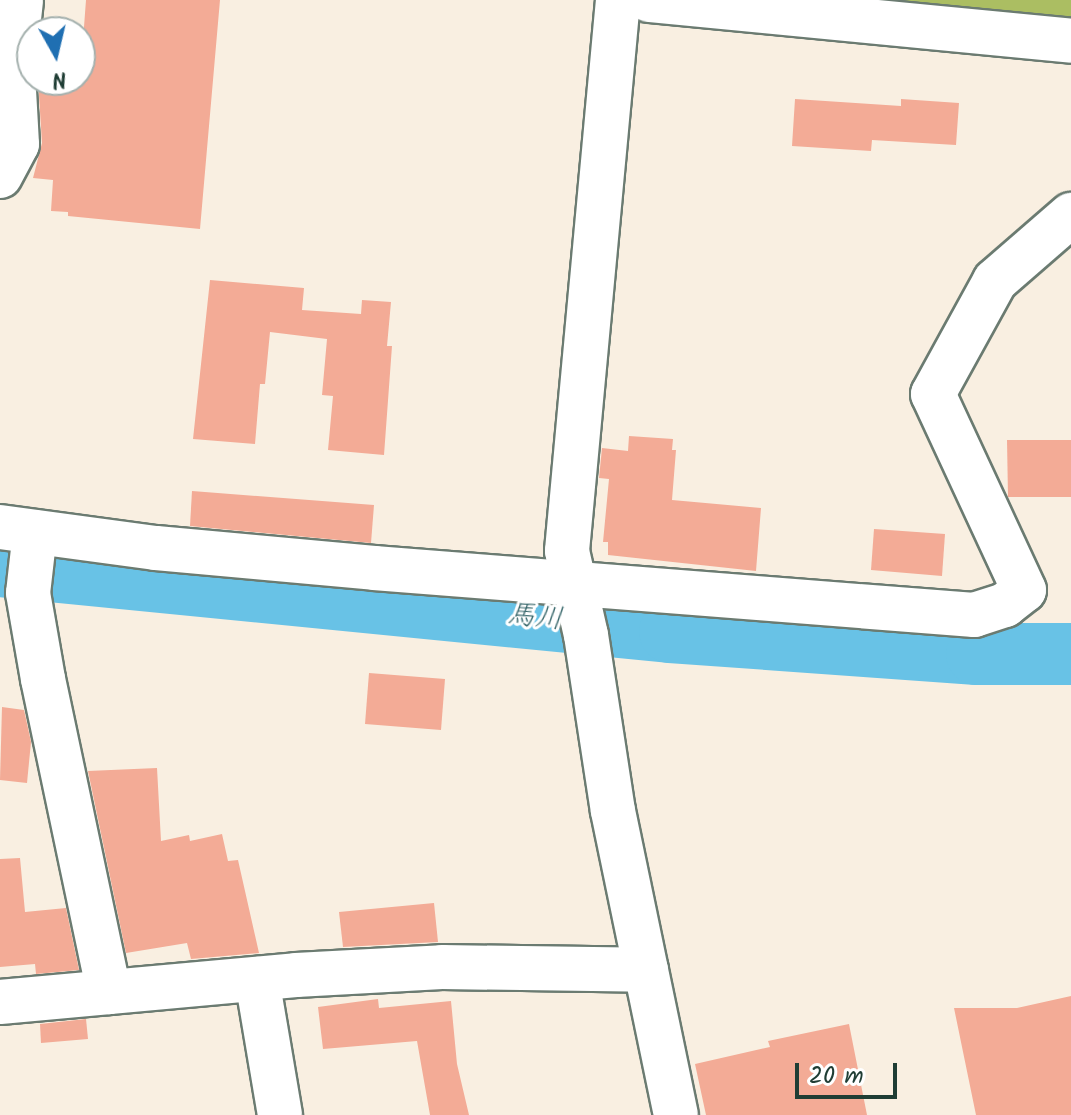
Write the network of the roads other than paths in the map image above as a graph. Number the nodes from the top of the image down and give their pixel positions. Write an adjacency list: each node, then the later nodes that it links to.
1 (21, 0): 5 (street)
2 (618, 0): 8 (street)
3 (649, 0): 4 (street)
4 (1071, 41)
5 (0, 176)
6 (1071, 215): 8 (street)
7 (23, 552): 8 (street); 11 (street)
8 (579, 606): 9 (street)
9 (646, 970): 10 (street); 14 (street)
10 (257, 979): 11 (street); 13 (street)
11 (109, 992): 12 (street)
12 (0, 1002)
13 (280, 1115)
14 (676, 1115)

